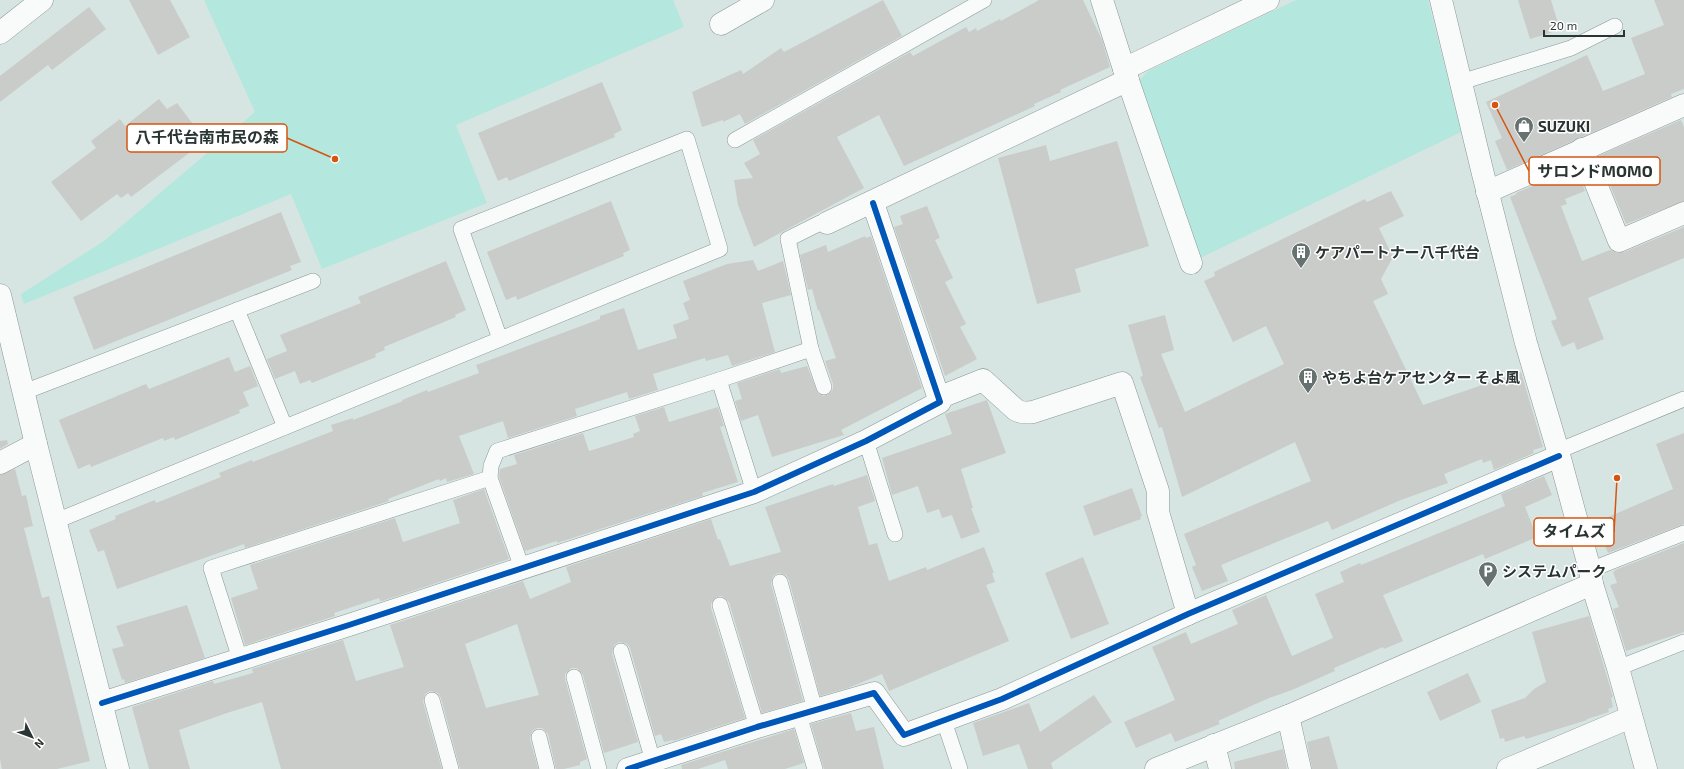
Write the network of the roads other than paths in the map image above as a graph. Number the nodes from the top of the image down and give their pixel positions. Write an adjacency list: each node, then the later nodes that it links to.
1 (42, 0): 9 (street)
2 (763, 0): 7 (street)
3 (984, 0): 13 (lane)
4 (1102, 0): 10 (street)
5 (1268, 0): 10 (street)
6 (1441, 0): 11 (street)
7 (721, 24)
8 (1615, 26): 11 (lane)
9 (0, 33)
10 (1126, 75): 16 (street); 19 (street)
11 (1461, 82): 15 (street)
12 (1684, 105): 14 (street)
13 (735, 140)
14 (1582, 149): 15 (street); 17 (street)
15 (1487, 192): 33 (street)
16 (873, 203): 18 (street); 28 (street)
17 (1684, 213)
18 (827, 224): 24 (lane)
19 (1192, 264)
20 (313, 280): 22 (lane)
21 (0, 295): 27 (street)
22 (237, 310): 27 (lane); 30 (lane)
23 (500, 339): 23 (lane); 30 (lane)
24 (811, 349): 25 (lane); 26 (lane)
25 (719, 380): 35 (lane); 36 (lane)
26 (824, 387)
27 (24, 392): 32 (street)
28 (938, 398): 31 (street); 44 (street)
29 (1684, 399): 33 (lane)
30 (285, 427): 37 (lane)
31 (866, 441): 36 (street); 39 (lane)
32 (36, 444): 34 (street); 37 (street)
33 (1559, 453): 41 (street); 44 (street)
34 (0, 463)
35 (490, 478): 40 (lane); 47 (lane)
36 (754, 492): 40 (street)
37 (56, 522): 51 (street)
38 (1684, 533): 41 (lane)
39 (895, 534)
40 (522, 568): 47 (street)
41 (1591, 577): 48 (street); 53 (street)
42 (780, 582): 52 (lane)
43 (720, 605): 56 (lane)
44 (1188, 614): 55 (street)
45 (1684, 642): 48 (lane)
46 (621, 651): 59 (lane)
47 (240, 659): 51 (street)
48 (1618, 668): 54 (street)
49 (574, 677): 63 (lane)
50 (432, 700): 61 (lane)
51 (102, 703): 60 (street)
52 (807, 713): 55 (street); 56 (street); 65 (lane)
53 (1288, 716): 58 (street); 69 (street)
54 (1631, 717): 70 (street); 71 (street)
55 (944, 721): 66 (lane)
56 (757, 727): 59 (street)
57 (538, 738): 62 (lane)
58 (1214, 745): 67 (street); 68 (street)
59 (653, 760): 64 (street)
60 (118, 769)
61 (451, 769)
62 (547, 769)
63 (599, 769)
64 (628, 769)
65 (815, 769)
66 (960, 769)
67 (1156, 769)
68 (1220, 769)
69 (1300, 769)
70 (1508, 769)
71 (1646, 769)

